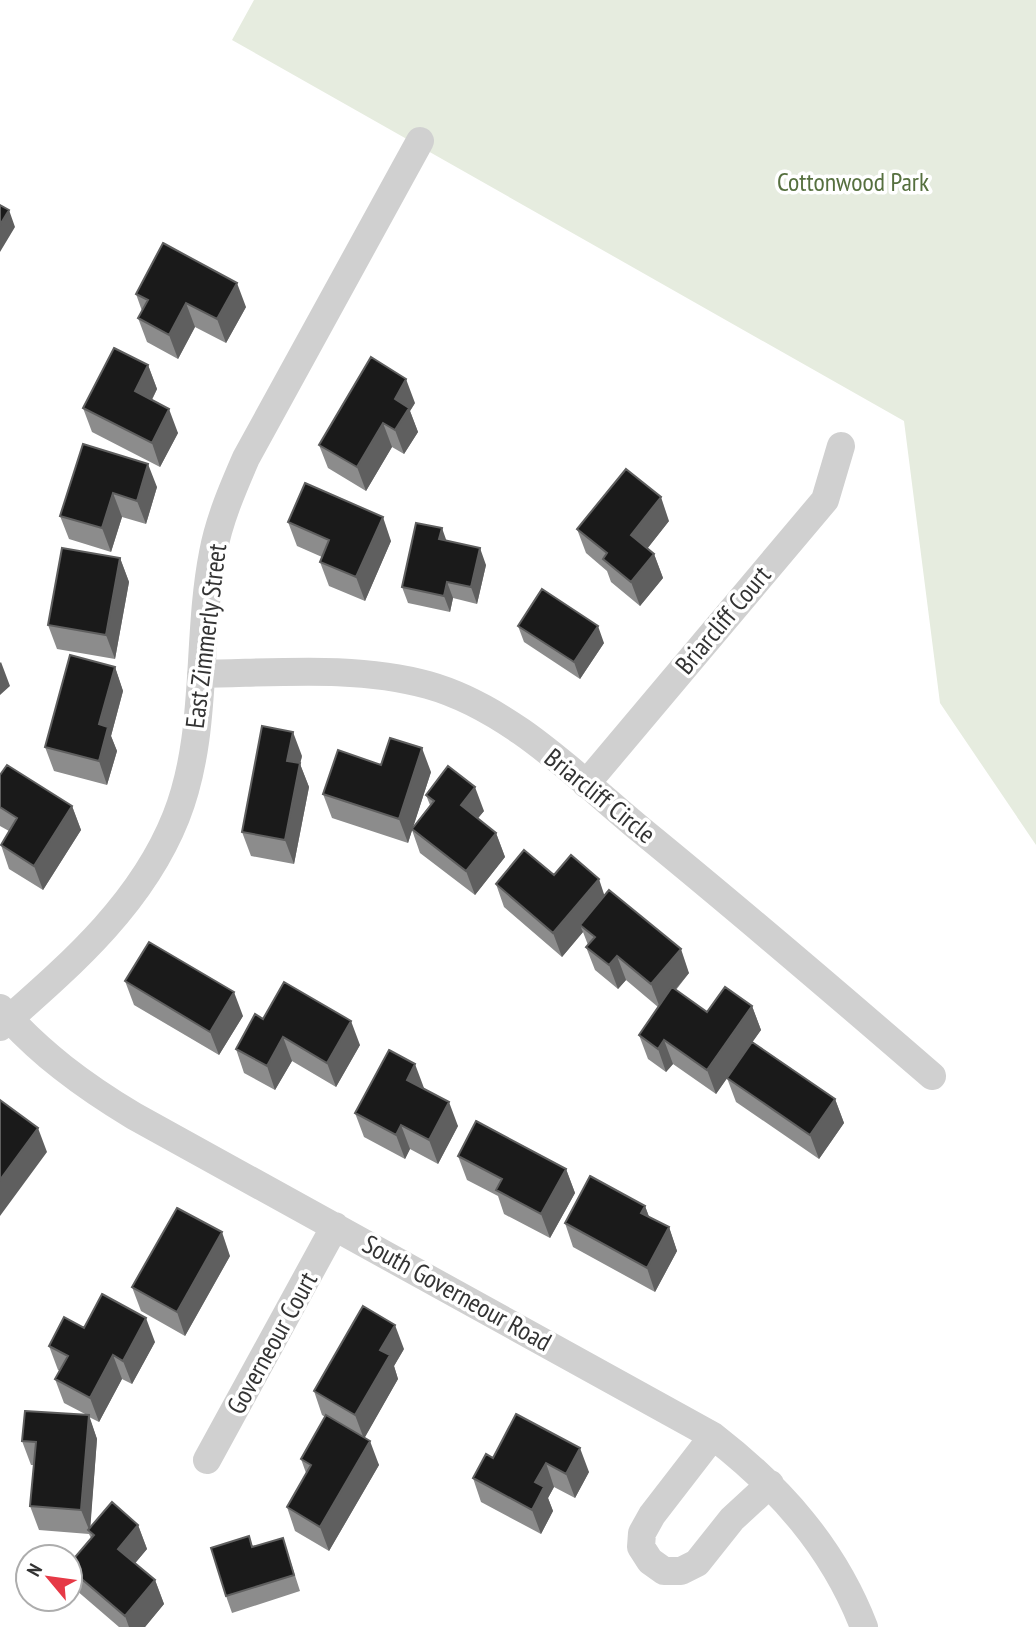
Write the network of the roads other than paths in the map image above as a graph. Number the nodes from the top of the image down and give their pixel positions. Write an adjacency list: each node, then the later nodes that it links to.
1 (420, 141): 3 (street, East Zimmerly Street)
2 (841, 446): 4 (street, Briarcliff Court)
3 (201, 674): 4 (street, Briarcliff Circle); 5 (street, East Zimmerly Street)
4 (586, 784): 6 (street, Briarcliff Circle)
5 (3, 1018): 7 (street, South Governeour Road)
6 (932, 1076)
7 (335, 1226): 8 (street, South Governeour Road); 9 (street, Governeour Court)
8 (713, 1436): 10 (street, South Governeour Road); 10 (street)
9 (207, 1461)
10 (770, 1484): 11 (street, South Governeour Road)
11 (864, 1627)

